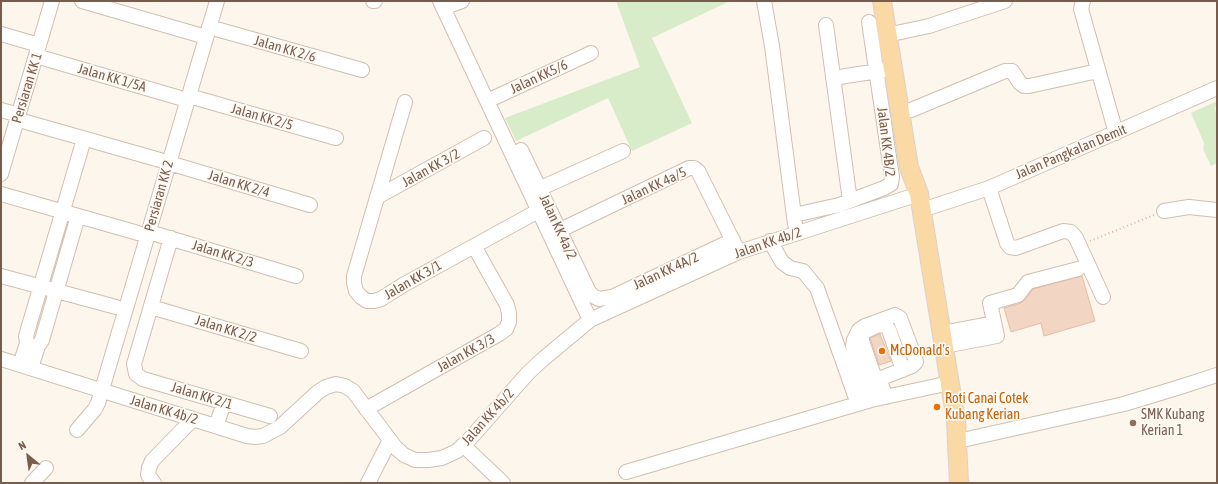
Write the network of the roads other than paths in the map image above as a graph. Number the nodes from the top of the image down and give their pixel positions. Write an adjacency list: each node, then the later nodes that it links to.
1 (52, 1): 16 (street, Persiaran KK 1)
2 (82, 1): 13 (street, Jalan KK 2/6)
3 (217, 1): 13 (street, Persiaran KK 2)
4 (462, 1): 10 (street)
5 (764, 1): 48 (street)
6 (882, 1): 15 (main road)
7 (894, 1): 15 (main road)
8 (1005, 1): 15 (street)
9 (1083, 1): 20 (street)
10 (442, 4): 24 (street)
11 (869, 22): 19 (street, Jalan KK 4B/2)
12 (826, 25): 21 (street)
13 (208, 32): 18 (street, Jalan KK 2/6); 23 (street, Persiaran KK 2)
14 (1, 34): 16 (street, Jalan KK 1/5A)
15 (894, 37): 19 (main road); 27 (main road)
16 (38, 51): 23 (street, Jalan KK 1/5A); 28 (street, Persiaran KK 1)
17 (591, 53): 24 (street, Jalan KK5/6)
18 (362, 70)
19 (885, 70): 21 (street); 41 (street, Jalan KK 4B/2); 42 (main road)
20 (1098, 71): 27 (street, Jalan KK 4B/2); 29 (street)
21 (833, 78): 41 (street)
22 (1211, 95): 29 (street, Jalan Pangkalan Demit)
23 (188, 98): 30 (street, Jalan KK 2/5); 35 (street, Persiaran KK 2)
24 (487, 101): 38 (street)
25 (405, 102): 40 (street, Jalan KK 3/1)
26 (1, 110): 28 (street, Jalan KK 2/4)
27 (911, 110): 42 (main road)
28 (22, 119): 32 (street, Jalan KK 2/4); 36 (street, Persiaran KK 1)
29 (1116, 133): 37 (street, Jalan Pangkalan Demit)
30 (336, 138)
31 (484, 138): 40 (street, Jalan KK 3/2)
32 (84, 139): 35 (street, Jalan KK 2/4); 47 (street)
33 (521, 150): 38 (street, Jalan KK 4a/2)
34 (623, 151): 38 (street)
35 (165, 162): 43 (street, Jalan KK 2/4); 50 (street, Persiaran KK 2)
36 (1, 174)
37 (989, 188): 42 (street, Jalan Pangkalan Demit); 62 (street)
38 (535, 191): 44 (street); 51 (street, Jalan KK 4a/2)
39 (1, 194): 47 (street, Jalan KK 2/3)
40 (377, 197): 55 (street, Jalan KK 3/1)
41 (850, 200): 48 (street, Jalan KK 4B/2)
42 (920, 202): 52 (street, Jalan KK 4b/2); 67 (main road)
43 (310, 205)
44 (538, 210): 51 (street); 55 (street, Jalan KK 3/1)
45 (1217, 210): 46 (street)
46 (1164, 211)
47 (63, 212): 49 (street, Jalan KK 2/3); 60 (street)
48 (794, 215): 52 (street)
49 (78, 216): 50 (street, Jalan KK 2/3); 61 (street)
50 (144, 233): 53 (street, Jalan KK 2/3); 64 (street, Persiaran KK 2)
51 (555, 233): 56 (street, Jalan KK 4a/5); 63 (street, Jalan KK 4a/2); 66 (street)
52 (796, 233): 54 (street, Jalan KK 4b/2)
53 (171, 238): 59 (street, Jalan KK 2/3); 65 (street)
54 (770, 241): 56 (street, Jalan KK 4b/2); 77 (street)
55 (474, 246): 79 (street, Jalan KK 3/3)
56 (736, 246): 63 (street, Jalan KK 4A/2); 66 (street, Jalan KK 4b/2)
57 (1078, 269): 67 (street)
58 (1, 276): 60 (street, Jalan KK 2/2)
59 (296, 276)
60 (41, 287): 61 (street, Jalan KK 2/2); 68 (street)
61 (56, 291): 64 (street, Jalan KK 2/2); 68 (street)
62 (1103, 297)
63 (599, 299): 66 (street)
64 (121, 307): 65 (street, Jalan KK 2/2); 76 (street, Persiaran KK 2)
65 (150, 310): 69 (street, Jalan KK 2/2); 78 (street, Jalan KK 2/1)
66 (593, 318): 86 (street, Jalan KK 4b/2)
67 (943, 339): 75 (main road)
68 (32, 345): 71 (street)
69 (301, 351)
70 (1, 359): 71 (street, Jalan KK 4b/2)
71 (26, 366): 76 (street, Jalan KK 4b/2)
72 (903, 370): 74 (street); 74 (street); 74 (street)
73 (1217, 375): 85 (street)
74 (873, 381): 77 (street)
75 (950, 383): 77 (street); 85 (main road)
76 (102, 390): 81 (street, Jalan KK 4b/2); 83 (street, Persiaran KK 2)
77 (875, 400): 88 (street)
78 (224, 403): 80 (street, Jalan KK 2/1); 82 (street)
79 (366, 408): 82 (street, Jalan KK 4b/2); 84 (street, Jalan KK 4b/2)
80 (270, 416)
81 (193, 419): 82 (street, Jalan KK 4b/2); 90 (street)
82 (216, 426)
83 (77, 430)
84 (390, 440): 86 (street, Jalan KK 4b/2); 91 (street)
85 (958, 441): 93 (main road)
86 (463, 445): 92 (street)
87 (46, 468): 89 (street)
88 (626, 472)
89 (32, 483)
90 (154, 483)
91 (368, 483)
92 (503, 483)
93 (959, 483)

